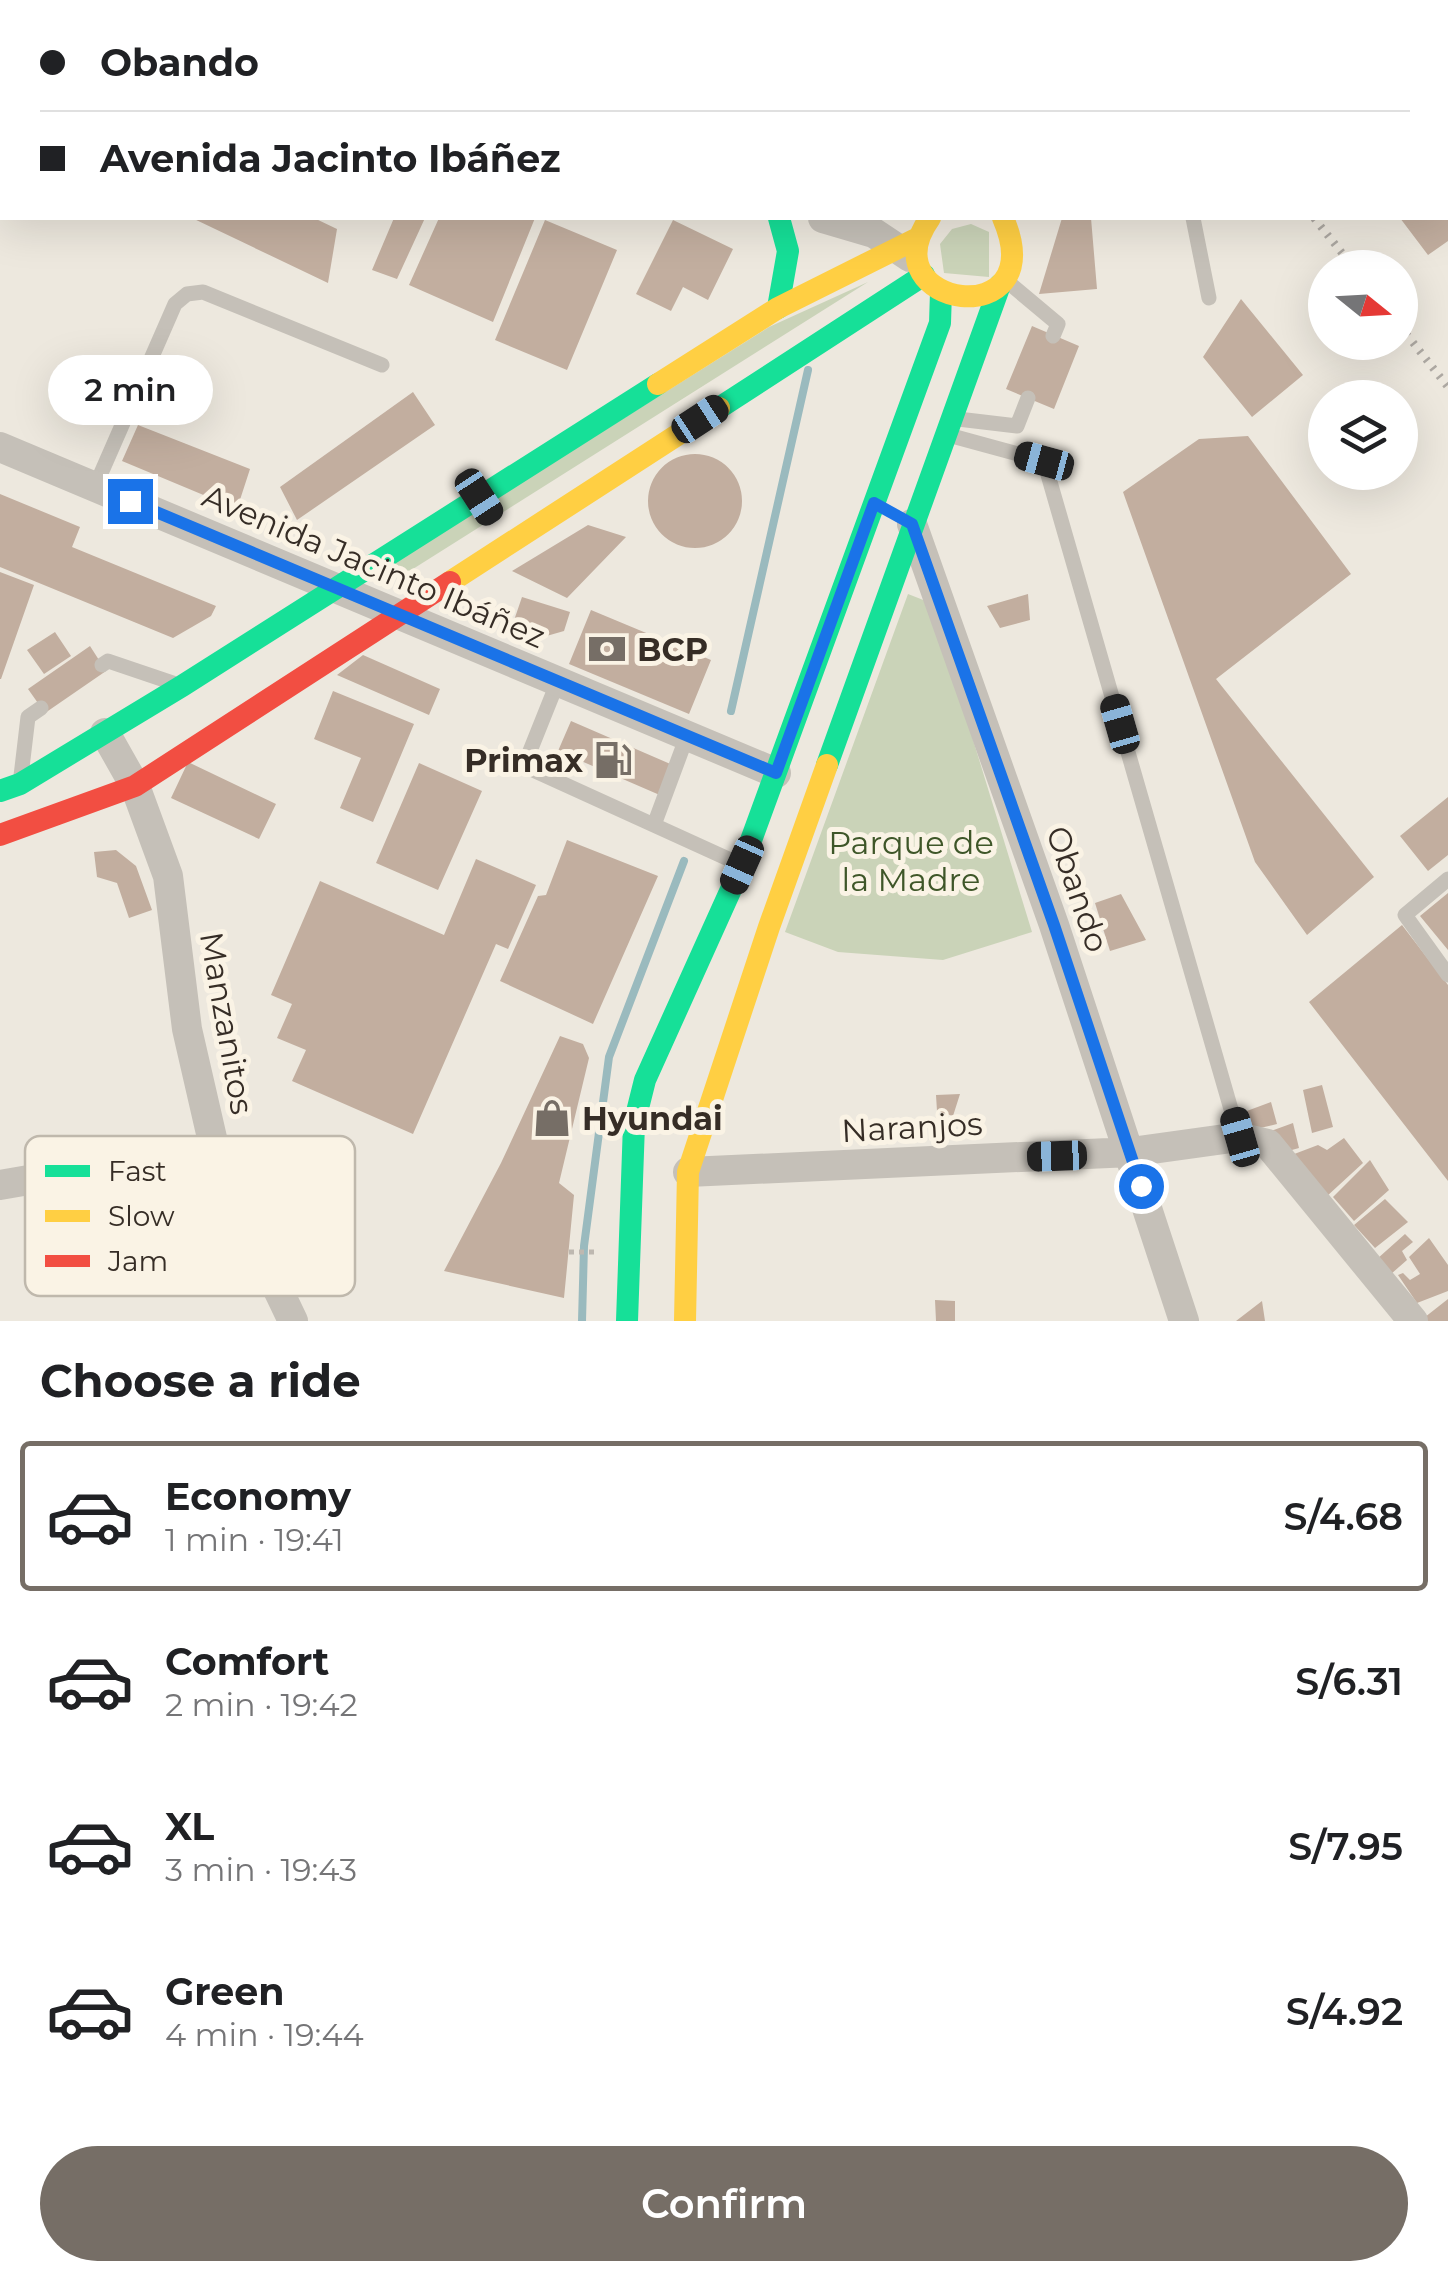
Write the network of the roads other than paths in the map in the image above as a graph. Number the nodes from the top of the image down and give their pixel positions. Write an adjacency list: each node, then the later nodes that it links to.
1 (780, 220): 11 (main road)
2 (830, 220): 6 (street)
3 (1004, 220): 7 (main road)
4 (1027, 220): 7 (main road)
5 (1193, 220): 10 (lane)
6 (913, 242): 9 (main road); 11 (main road); 19 (main road)
7 (1015, 250): 8 (main road)
8 (1002, 282): 9 (main road); 12 (lane); 15 (main road)
9 (941, 292): 18 (main road)
10 (1210, 298)
11 (778, 308): 19 (main road)
12 (1054, 336)
13 (382, 365): 17 (lane)
14 (1028, 398): 15 (lane)
15 (951, 427): 20 (main road); 38 (lane)
16 (0, 446): 17 (street, Avenida Jacinto Ibáñez)
17 (95, 486): 21 (street, Avenida Jacinto Ibáñez)
18 (874, 503): 20 (street); 29 (main road)
19 (494, 520): 21 (main road); 22 (main road)
20 (912, 524): 34 (main road); 39 (street, Obando)
21 (335, 588): 22 (street, Avenida Jacinto Ibáñez); 25 (main road)
22 (398, 614): 24 (street, Avenida Jacinto Ibáñez); 30 (main road)
23 (102, 666): 25 (lane)
24 (558, 682): 28 (street, Avenida Jacinto Ibáñez); 32 (lane)
25 (182, 686): 27 (main road)
26 (41, 708): 31 (lane)
27 (105, 733): 30 (street, Manzanitos); 31 (main road)
28 (687, 736): 29 (street, Avenida Jacinto Ibáñez); 32 (lane)
29 (776, 773): 34 (main road)
30 (135, 786): 33 (main road); 37 (street, Manzanitos)
31 (10, 787)
32 (654, 825): 34 (lane)
33 (0, 835)
34 (764, 873): 40 (main road); 45 (main road)
35 (1448, 879): 36 (lane)
36 (1448, 975)
37 (211, 1136)
38 (1240, 1137): 39 (street, Naranjos); 48 (street)
39 (1131, 1152): 40 (street, Naranjos); 47 (street, Obando)
40 (688, 1172): 46 (main road)
41 (25, 1182): 42 (street)
42 (0, 1186)
43 (282, 1296): 44 (street, Manzanitos)
44 (294, 1321)
45 (627, 1321)
46 (685, 1321)
47 (1184, 1321)
48 (1413, 1321)

